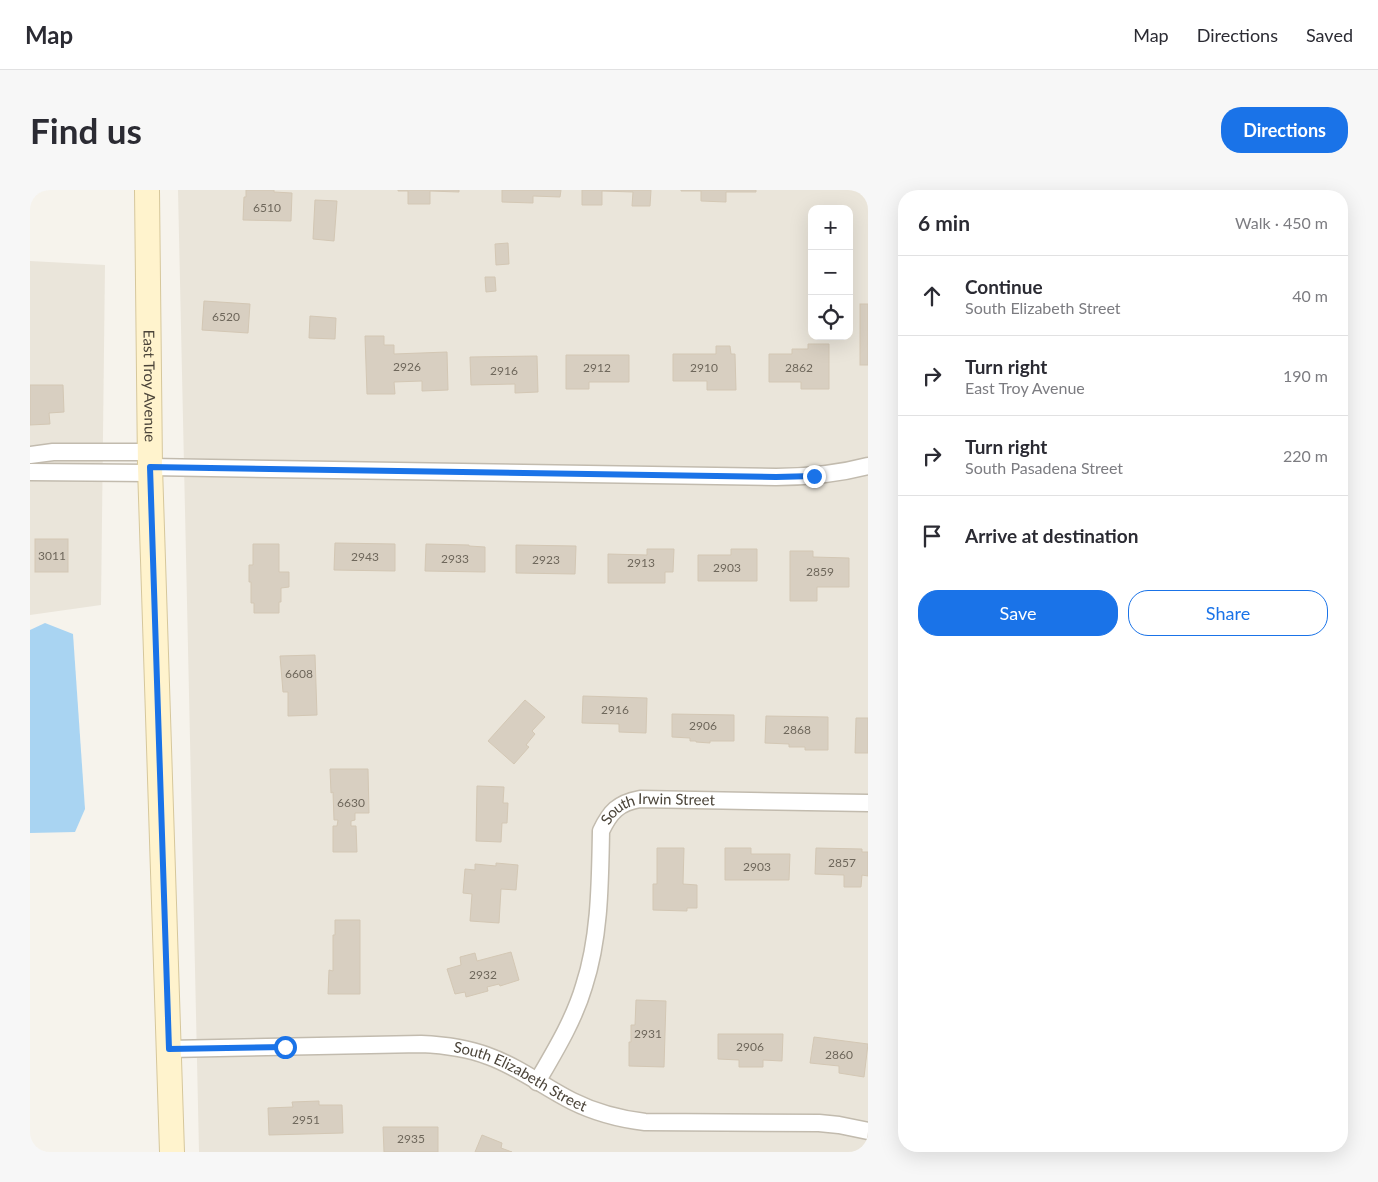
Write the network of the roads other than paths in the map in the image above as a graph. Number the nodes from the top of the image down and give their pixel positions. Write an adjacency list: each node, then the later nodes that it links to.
1 (148, 190): 3 (street, East Troy Avenue)
2 (30, 455): 3 (street)
3 (150, 464): 4 (street); 5 (street); 7 (street, East Troy Avenue)
4 (868, 466)
5 (30, 472)
6 (868, 803): 8 (street, South Irwin Street)
7 (169, 1049): 8 (street, South Elizabeth Street); 10 (street, East Troy Avenue)
8 (537, 1082): 9 (street, South Elizabeth Street)
9 (868, 1131)
10 (172, 1152)

